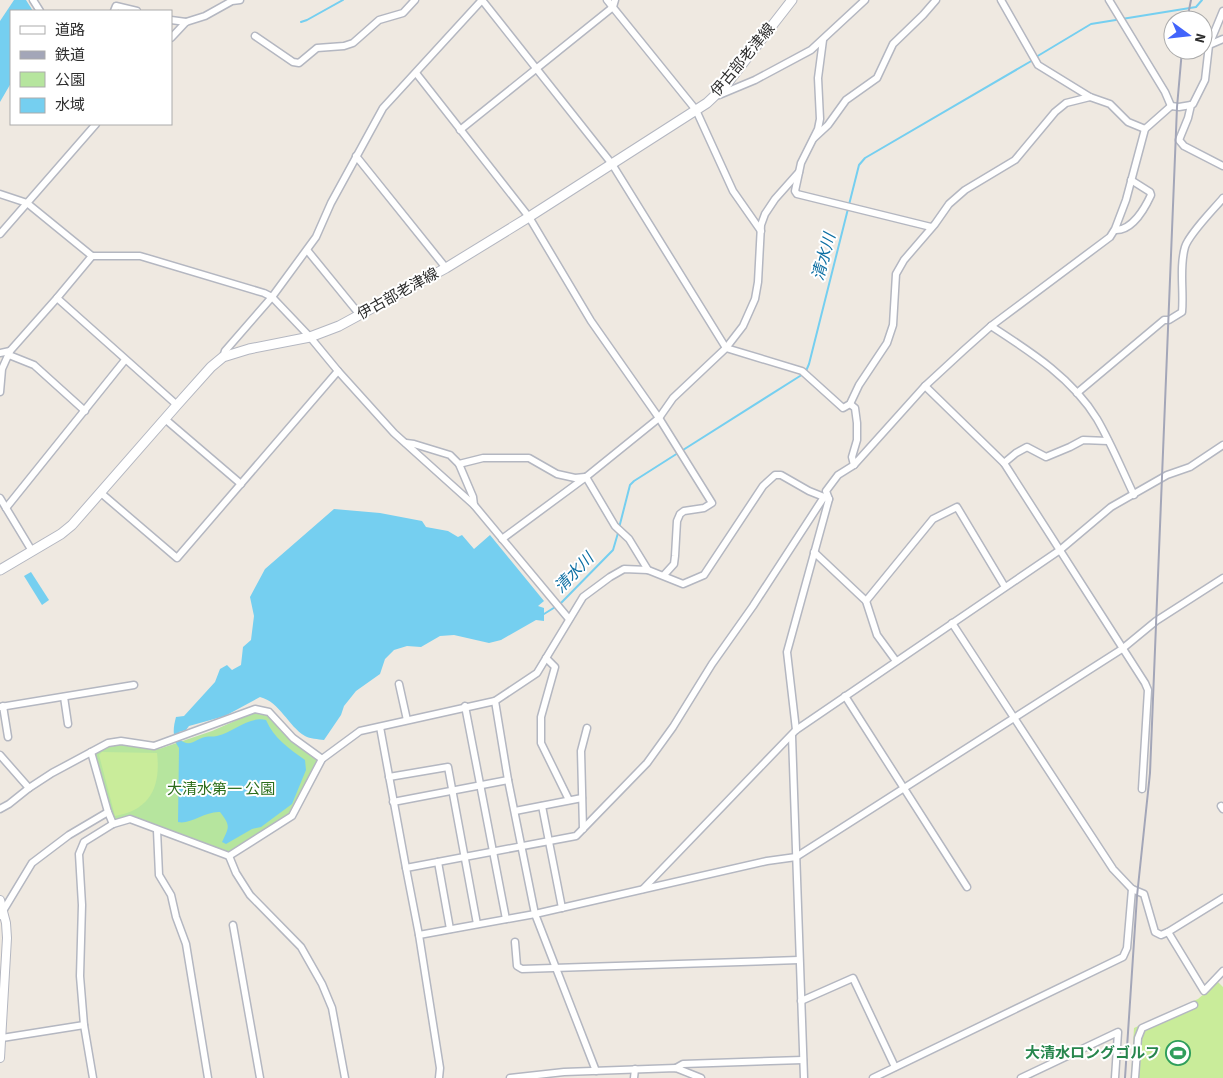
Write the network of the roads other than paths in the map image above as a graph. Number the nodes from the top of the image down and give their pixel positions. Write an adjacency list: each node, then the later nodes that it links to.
1 (240, 0): 15 (street)
2 (415, 0): 17 (street)
3 (482, 0): 21 (street); 22 (street)
4 (607, 0): 10 (street)
5 (792, 0): 24 (main road, 伊古部老津線)
6 (865, 0): 19 (street)
7 (936, 0): 31 (street)
8 (1001, 0): 23 (street)
9 (1109, 0): 26 (street)
10 (614, 3): 21 (street); 27 (street)
11 (114, 10): 12 (street)
12 (133, 10)
13 (1223, 11): 16 (street)
14 (172, 20): 15 (street)
15 (186, 22): 18 (street)
16 (1213, 35)
17 (255, 36)
18 (172, 37)
19 (824, 40): 24 (street); 31 (street)
20 (1207, 60): 25 (street)
21 (536, 68): 30 (street); 33 (street)
22 (416, 74): 30 (street); 32 (street)
23 (1090, 97): 29 (street); 41 (street)
24 (707, 103): 27 (main road, 伊古部老津線)
25 (1191, 105): 26 (street); 34 (street)
26 (1171, 106): 29 (street)
27 (696, 110): 33 (main road, 伊古部老津線); 43 (street)
28 (95, 125): 39 (street)
29 (1146, 129): 36 (street)
30 (460, 130): 40 (street)
31 (813, 138): 35 (street)
32 (356, 156): 45 (street); 47 (street)
33 (612, 164): 40 (main road, 伊古部老津線); 53 (street)
34 (1223, 166)
35 (799, 172): 41 (street); 43 (street)
36 (1131, 180): 42 (street); 42 (street)
37 (0, 194): 39 (street)
38 (1223, 198): 61 (street)
39 (27, 203): 44 (street); 46 (street)
40 (530, 217): 47 (main road, 伊古部老津線); 65 (street)
41 (931, 227): 62 (street)
42 (1115, 230): 51 (street)
43 (761, 231): 53 (street)
44 (0, 234)
45 (307, 250): 48 (street); 50 (street)
46 (92, 256): 48 (street); 49 (street)
47 (446, 268): 50 (main road, 伊古部老津線)
48 (272, 297): 52 (street); 56 (street)
49 (57, 298): 55 (street); 57 (street)
50 (360, 315): 52 (main road, 伊古部老津線)
51 (992, 326): 59 (street); 61 (street)
52 (310, 336): 56 (main road, 伊古部老津線); 58 (street)
53 (726, 348): 62 (street); 65 (street)
54 (0, 353): 55 (street)
55 (9, 353): 60 (street); 64 (street)
56 (223, 357): 63 (main road, 伊古部老津線)
57 (125, 360): 63 (street); 64 (street)
58 (338, 371): 68 (street); 74 (street)
59 (925, 386): 70 (street); 72 (street)
60 (0, 392)
61 (1077, 393): 67 (street)
62 (850, 404): 72 (street)
63 (177, 405): 66 (main road, 伊古部老津線)
64 (85, 411): 80 (street)
65 (659, 418): 73 (street); 87 (street)
66 (165, 419): 74 (street); 75 (main road, 伊古部老津線)
67 (1108, 441): 70 (street); 76 (street)
68 (406, 443): 71 (street); 79 (street)
69 (1223, 445): 76 (street)
70 (1004, 463): 82 (street)
71 (459, 464): 73 (street); 79 (street)
72 (854, 465): 78 (street)
73 (586, 477): 81 (street); 86 (street)
74 (241, 484): 75 (street)
75 (101, 493): 83 (main road, 伊古部老津線)
76 (1134, 495): 82 (street)
77 (0, 498): 80 (street)
78 (826, 498): 84 (street); 87 (street); 128 (street)
79 (474, 506): 81 (street)
80 (6, 508): 83 (street)
81 (502, 539): 91 (street)
82 (1060, 550): 89 (street); 93 (street)
83 (32, 551): 85 (main road, 伊古部老津線)
84 (814, 552): 90 (street); 108 (street)
85 (0, 570)
86 (648, 570): 87 (street); 91 (street)
87 (664, 576)
88 (1223, 578): 93 (street)
89 (1005, 587): 90 (street); 92 (street)
90 (866, 602): 95 (street)
91 (569, 618): 94 (street)
92 (952, 624): 95 (street); 103 (street)
93 (1122, 649): 103 (street); 118 (street)
94 (546, 658): 100 (street); 121 (street)
95 (896, 661): 98 (street)
96 (399, 684): 104 (street)
97 (134, 685): 99 (street)
98 (845, 696): 108 (street); 117 (street)
99 (64, 697): 101 (street); 105 (street)
100 (495, 701): 102 (street); 114 (street)
101 (2, 706): 109 (street)
102 (466, 706): 104 (street); 115 (street)
103 (1013, 718): 117 (street); 139 (street)
104 (407, 720): 106 (street)
105 (68, 724)
106 (380, 726): 112 (street); 113 (street)
107 (587, 728): 120 (street)
108 (794, 733): 134 (street); 140 (street)
109 (8, 737)
110 (91, 752): 112 (street); 116 (street); 126 (street)
111 (0, 755): 116 (street)
112 (322, 759): 133 (street)
113 (389, 777): 119 (street); 122 (street)
114 (508, 780): 115 (street); 125 (street)
115 (480, 785): 119 (street); 132 (street)
116 (29, 788): 124 (street)
117 (905, 788): 134 (street); 138 (street)
118 (1142, 789)
119 (452, 791): 122 (street); 135 (street)
120 (582, 798): 121 (street); 128 (street)
121 (569, 800): 123 (street)
122 (393, 802): 137 (street)
123 (542, 806): 125 (street); 130 (street)
124 (0, 809)
125 (515, 811): 131 (street)
126 (108, 812): 127 (street); 144 (street)
127 (113, 824): 129 (street); 158 (street)
128 (584, 829): 130 (street)
129 (157, 830): 133 (street); 168 (street)
130 (549, 841): 131 (street); 143 (street)
131 (521, 847): 132 (street); 145 (street)
132 (493, 852): 135 (street); 146 (street)
133 (230, 856): 170 (street)
134 (796, 856): 140 (street); 153 (street)
135 (465, 857): 136 (street); 147 (street)
136 (438, 862): 137 (street); 149 (street)
137 (406, 868): 151 (street)
138 (967, 887)
139 (1132, 889): 150 (street); 162 (street)
140 (642, 890): 143 (street)
141 (1223, 898): 150 (street)
142 (0, 900): 144 (street)
143 (562, 908): 145 (street)
144 (2, 913): 159 (street)
145 (535, 914): 146 (street); 154 (street)
146 (506, 919): 147 (street)
147 (477, 924): 149 (street)
148 (233, 925): 169 (street)
149 (450, 929): 151 (street)
150 (1168, 932): 155 (street)
151 (419, 935): 171 (street)
152 (515, 942): 154 (street)
153 (799, 960): 154 (street); 156 (street)
154 (555, 969): 165 (street)
155 (1223, 971)
156 (801, 1001): 161 (street); 162 (street)
157 (1194, 1005): 179 (street)
158 (84, 1025): 159 (street); 167 (street)
159 (2, 1038): 160 (street)
160 (0, 1058)
161 (803, 1060): 163 (street); 175 (street)
162 (895, 1067): 176 (street)
163 (676, 1068): 164 (street); 174 (street)
164 (635, 1069): 165 (street); 173 (street)
165 (596, 1071): 166 (street)
166 (531, 1077): 172 (street)
167 (93, 1078)
168 (208, 1078)
169 (260, 1078)
170 (345, 1078)
171 (439, 1078)
172 (510, 1078)
173 (634, 1078)
174 (701, 1078)
175 (804, 1078)
176 (873, 1078)
177 (1021, 1078): 178 (street)
178 (1115, 1078)
179 (1135, 1078)

